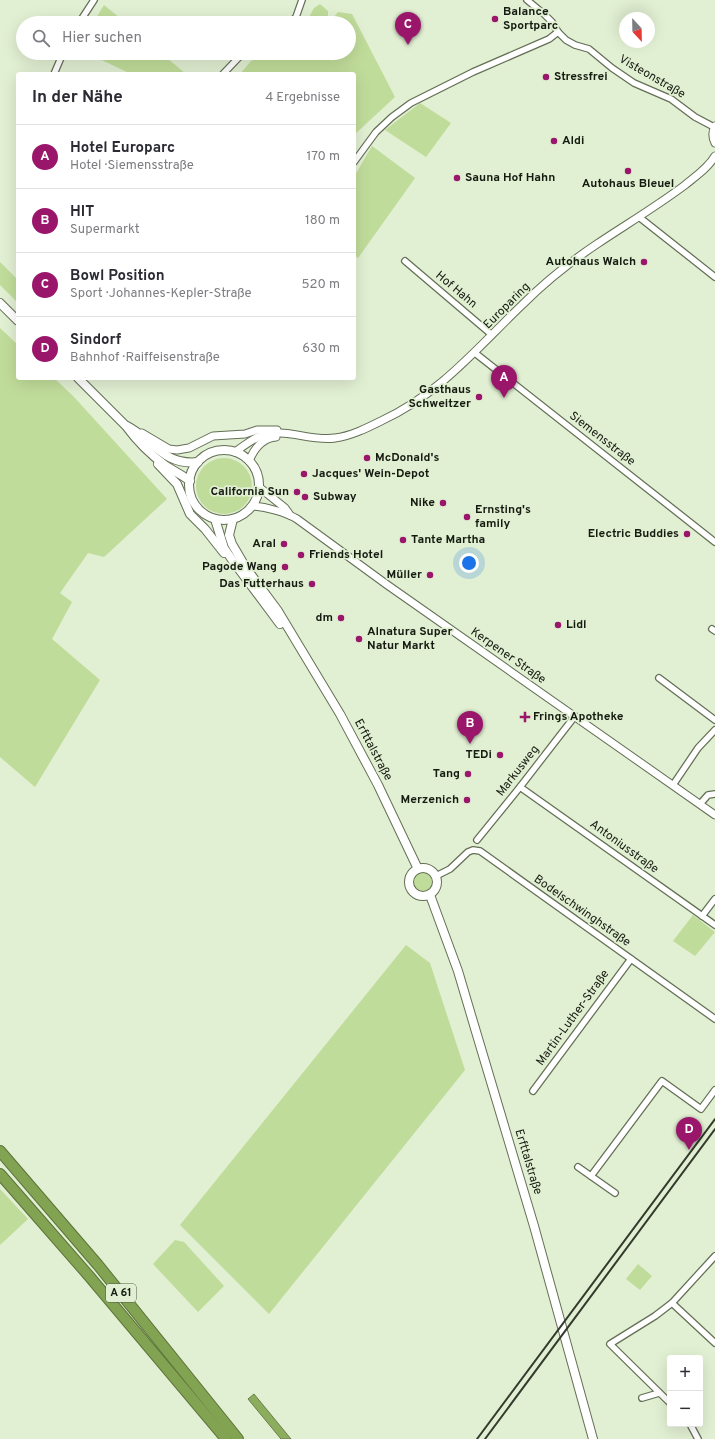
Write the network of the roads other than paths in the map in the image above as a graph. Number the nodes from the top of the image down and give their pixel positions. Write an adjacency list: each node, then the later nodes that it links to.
1 (94, 0): 4 (street)
2 (302, 0): 5 (street)
3 (526, 0): 6 (street, Visteonstraße)
4 (84, 16)
5 (296, 16)
6 (558, 32): 11 (street, Visteonstraße); 14 (street)
7 (60, 60): 9 (street)
8 (236, 60): 10 (street)
9 (55, 72)
10 (225, 72)
11 (715, 127): 12 (street)
12 (715, 143)
13 (715, 156): 15 (street, Europaring)
14 (356, 159)
15 (639, 217): 17 (street); 20 (street, Europaring)
16 (405, 261): 20 (street, Hof Hahn)
17 (715, 277)
18 (0, 304): 19 (main road)
19 (16, 319)
20 (492, 335): 21 (street, Europaring)
21 (475, 353): 25 (street, Europaring); 36 (street, Siemensstraße)
22 (80, 380): 23 (main road)
23 (126, 426): 24 (main road); 26 (main road)
24 (136, 431): 25 (street); 29 (main road)
25 (300, 436): 27 (street); 28 (street)
26 (149, 452): 30 (main road); 37 (main road)
27 (235, 452): 28 (main road); 29 (main road)
28 (249, 461): 31 (main road)
29 (198, 462): 30 (main road)
30 (190, 481): 34 (main road)
31 (259, 487): 32 (main road); 33 (street, Kerpener Straße)
32 (253, 506): 33 (street, Kerpener Straße); 35 (main road)
33 (290, 515): 40 (street, Kerpener Straße)
34 (215, 519): 35 (main road); 37 (main road)
35 (233, 519): 38 (main road)
36 (715, 542)
37 (233, 561): 38 (main road)
38 (298, 646): 49 (main road, Erfttalstraße)
39 (659, 678): 41 (street)
40 (575, 716): 43 (street, Kerpener Straße); 44 (street, Markusweg)
41 (715, 720)
42 (715, 730): 43 (street)
43 (673, 785): 46 (street, Kerpener Straße)
44 (520, 787): 48 (street, Markusweg); 53 (street, Antoniusstraße)
45 (715, 794): 46 (street)
46 (700, 804): 47 (street, Kerpener Straße)
47 (715, 814)
48 (477, 840)
49 (418, 869): 50 (main road); 51 (main road)
50 (436, 876): 51 (main road); 55 (street, Bodelschwinghstraße)
51 (430, 894): 73 (main road, Erfttalstraße)
52 (715, 899): 53 (street)
53 (702, 916): 54 (street, Antoniusstraße)
54 (715, 925)
55 (631, 959): 56 (street, Bodelschwinghstraße); 58 (street, Martin-Luther-Straße)
56 (715, 1019)
57 (715, 1090): 62 (street)
58 (533, 1091)
59 (0, 1151): 72 (highway, A 61)
60 (578, 1167): 62 (street)
61 (0, 1174): 71 (highway, A 61)
62 (591, 1176): 63 (street)
63 (615, 1193)
64 (715, 1256): 65 (street)
65 (672, 1303): 66 (street); 67 (street)
66 (715, 1344)
67 (660, 1393): 68 (street); 69 (street)
68 (642, 1398)
69 (667, 1400)
70 (692, 1427): 74 (street)
71 (226, 1439)
72 (238, 1439)
73 (593, 1439)
74 (698, 1439)

